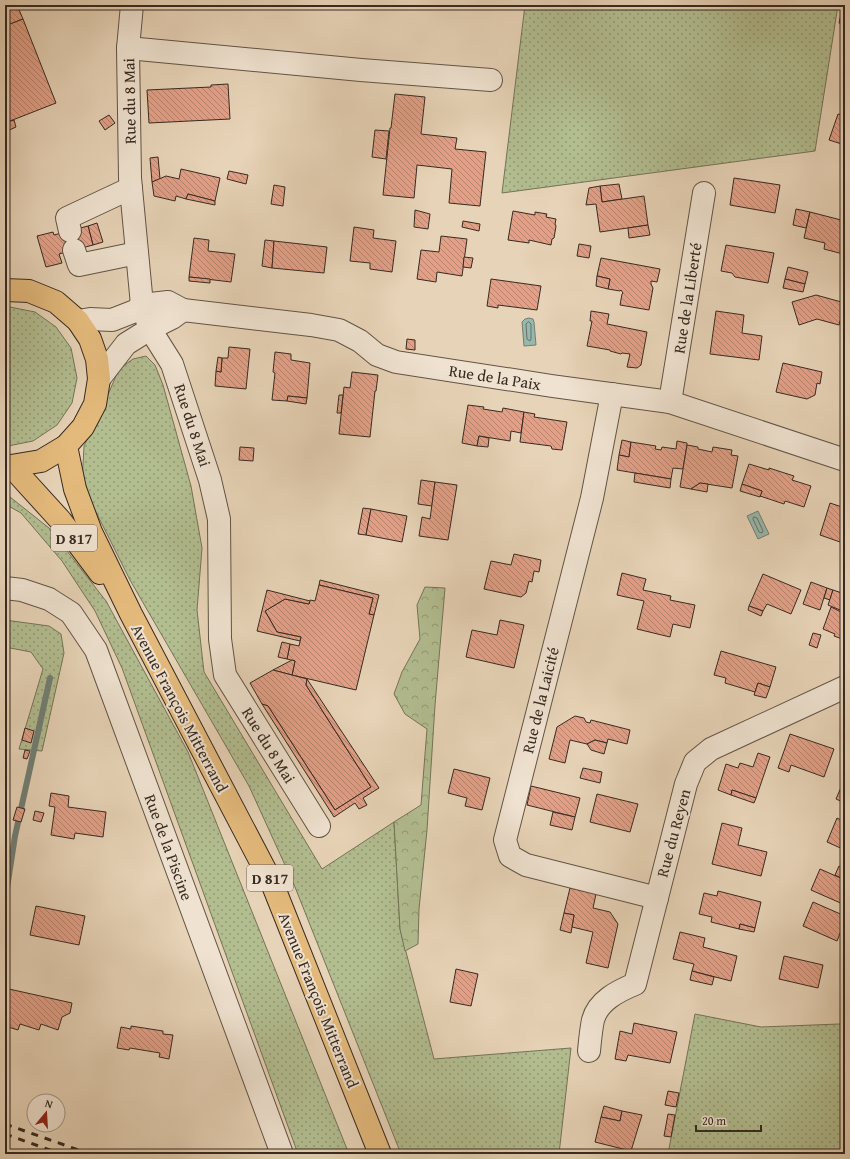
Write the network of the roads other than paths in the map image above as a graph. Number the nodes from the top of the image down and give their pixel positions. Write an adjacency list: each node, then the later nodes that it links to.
1 (132, 5): 2 (street, Rue du 8 Mai)
2 (128, 48): 3 (street); 4 (street, Rue du 8 Mai)
3 (491, 80)
4 (131, 188): 6 (street, Rue du 8 Mai); 6 (street)
5 (704, 193): 14 (street, Rue de la Liberté)
6 (137, 253): 8 (street, Rue du 8 Mai)
7 (5, 290): 10 (main road)
8 (142, 305): 9 (street, Rue de la Paix); 10 (street); 11 (street, Rue du 8 Mai)
9 (183, 310): 11 (street); 13 (street, Rue de la Paix)
10 (78, 321): 12 (main road)
11 (150, 329): 12 (street); 21 (street, Rue du 8 Mai)
12 (99, 379): 15 (main road)
13 (612, 394): 14 (street, Rue de la Paix); 22 (street, Rue de la Laicité)
14 (670, 402): 16 (street, Rue de la Paix)
15 (66, 446): 17 (main road); 19 (main road, Avenue François Mitterrand / D 817)
16 (845, 460)
17 (8, 465): 19 (main road, Avenue François Mitterrand / D 817)
18 (5, 588): 24 (street, Rue de la Piscine)
19 (131, 614): 25 (main road, Avenue François Mitterrand / D 817)
20 (845, 687): 22 (street, Rue du Reyen)
21 (319, 826)
22 (657, 898): 23 (street, Rue du Reyen)
23 (589, 1051)
24 (282, 1154)
25 (380, 1154)

